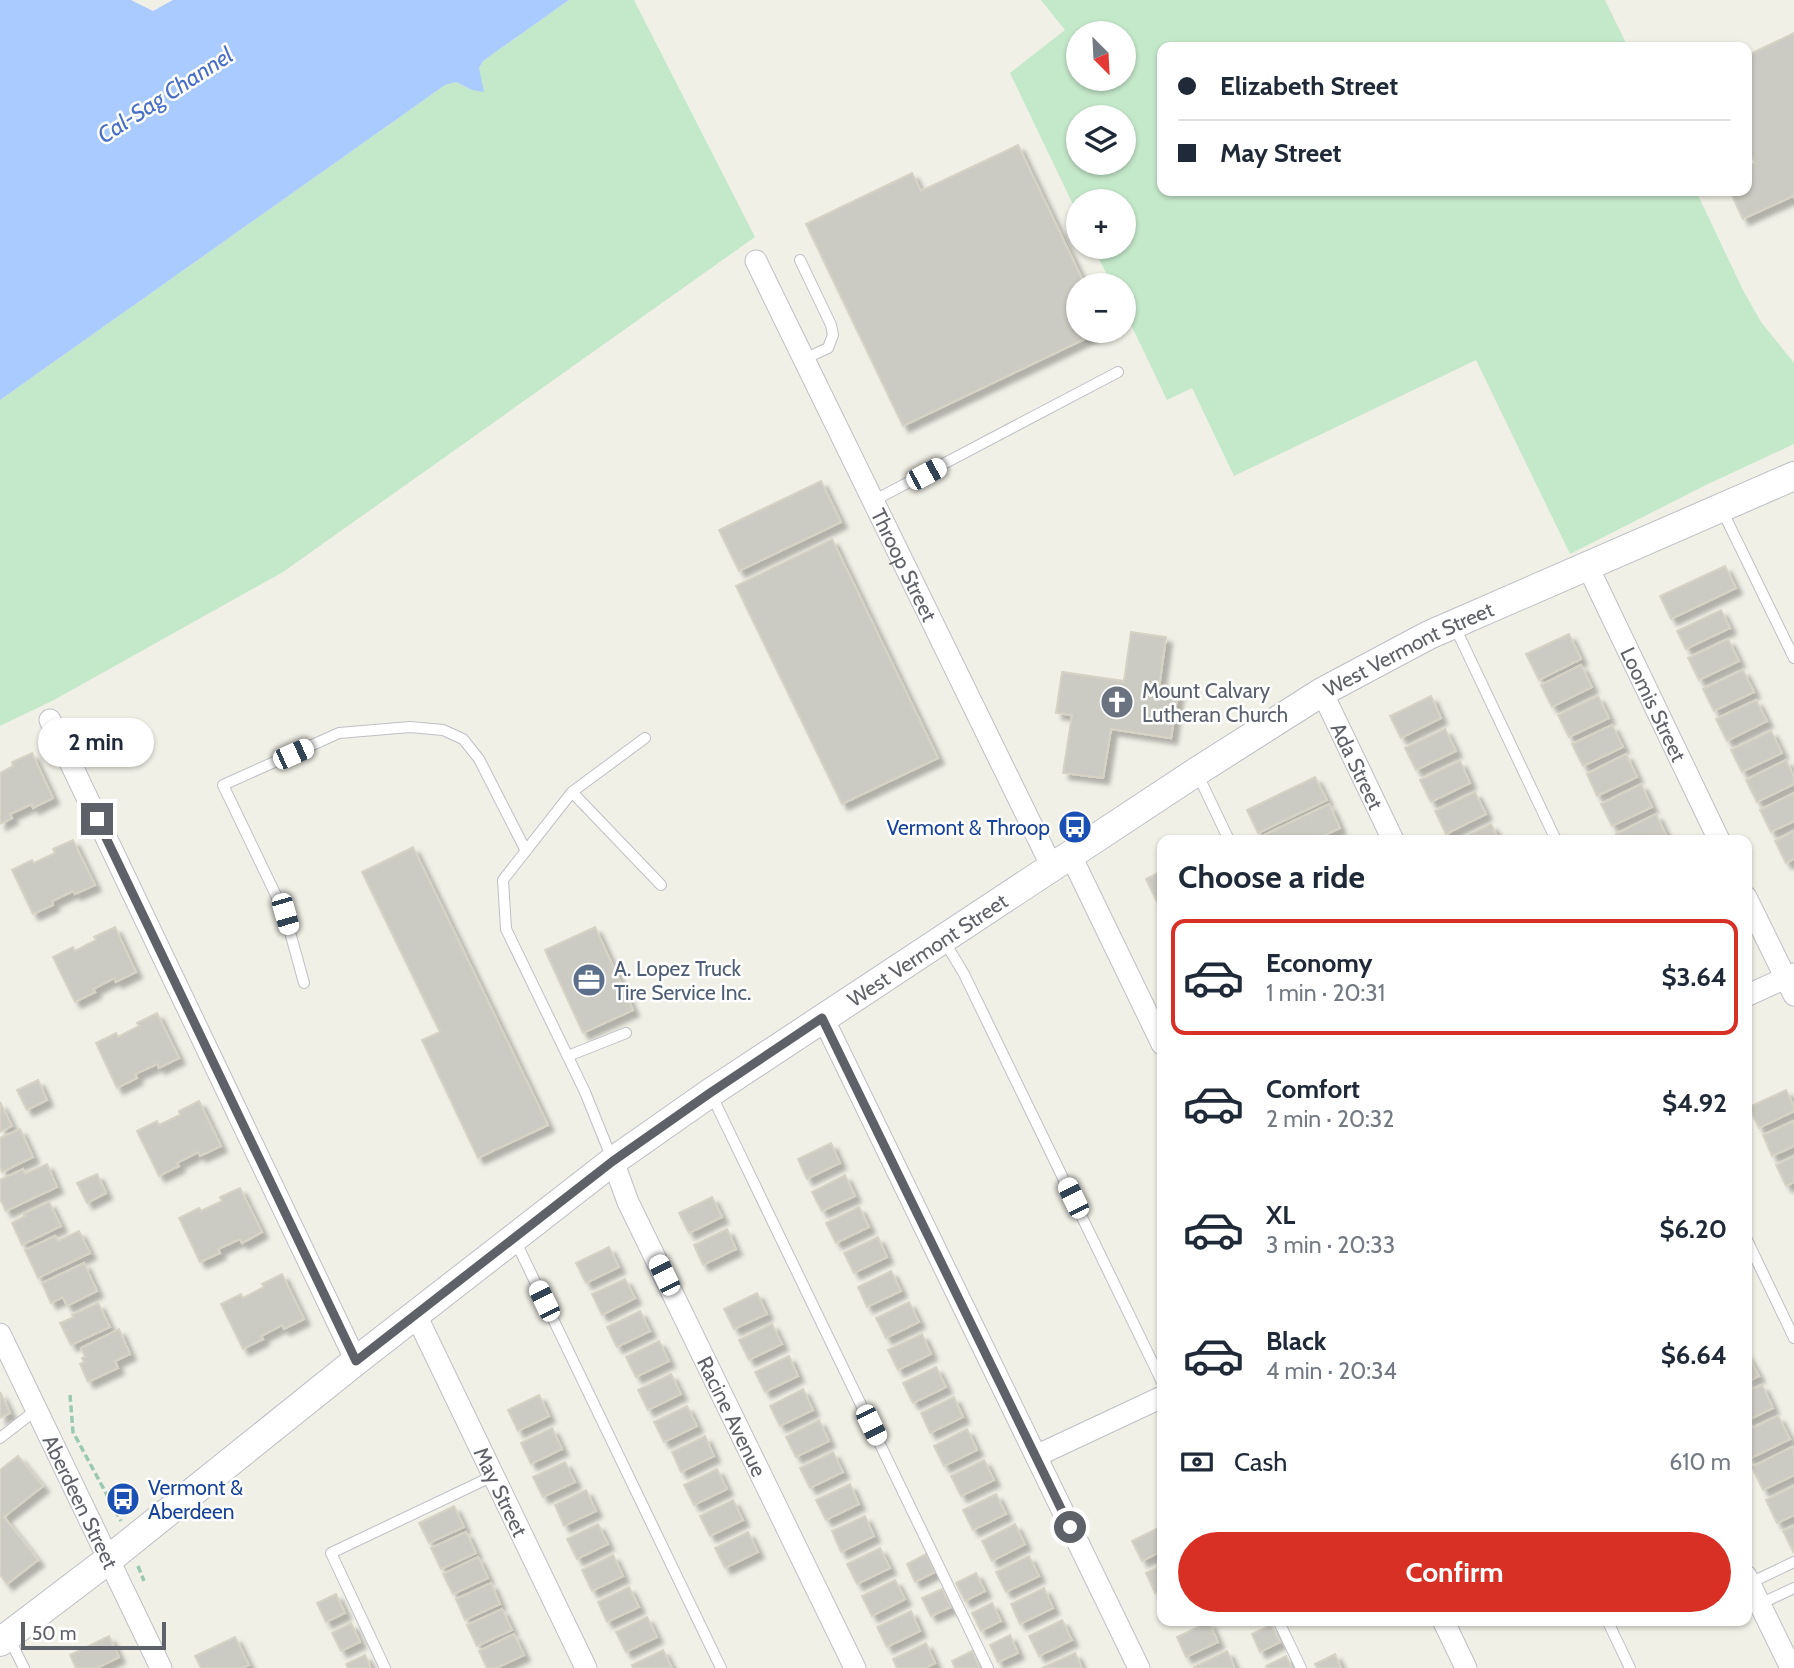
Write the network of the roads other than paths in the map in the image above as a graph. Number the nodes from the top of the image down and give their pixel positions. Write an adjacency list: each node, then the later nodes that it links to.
1 (800, 260): 3 (lane)
2 (756, 261): 3 (street, Throop Street)
3 (804, 359): 6 (street, Throop Street)
4 (1118, 372): 6 (lane)
5 (1794, 476): 7 (street, West Vermont Street)
6 (873, 501): 21 (street, Throop Street)
7 (1721, 508): 8 (street, West Vermont Street); 10 (lane)
8 (1588, 567): 9 (street, West Vermont Street); 19 (street, Loomis Street)
9 (1454, 625): 11 (street, West Vermont Street); 18 (lane)
10 (1794, 658)
11 (1322, 692): 14 (street, West Vermont Street); 17 (street, Ada Street)
12 (50, 720): 39 (street)
13 (645, 737): 15 (lane)
14 (1196, 772): 16 (lane); 21 (street, West Vermont Street)
15 (572, 792): 20 (lane); 22 (lane)
16 (1227, 835)
17 (1391, 835)
18 (1554, 835)
19 (1717, 835)
20 (526, 850): 26 (lane); 31 (lane)
21 (1061, 862): 24 (street, West Vermont Street); 29 (street, Throop Street)
22 (661, 885)
23 (1752, 908): 25 (street)
24 (943, 939): 28 (street, West Vermont Street); 40 (lane)
25 (1791, 982): 27 (street)
26 (304, 984)
27 (1752, 994)
28 (822, 1018): 32 (street, West Vermont Street); 44 (street)
29 (1157, 1029)
30 (626, 1033): 31 (lane)
31 (568, 1056): 33 (lane)
32 (710, 1093): 33 (street, West Vermont Street); 62 (lane)
33 (613, 1161): 34 (street, West Vermont Street); 61 (street, Racine Avenue)
34 (514, 1238): 36 (street, West Vermont Street); 60 (lane)
35 (1752, 1250): 38 (lane)
36 (415, 1314): 39 (street, West Vermont Street); 45 (street, May Street)
37 (0, 1334): 42 (street, Aberdeen Street)
38 (1794, 1338)
39 (356, 1361): 46 (street, West Vermont Street)
40 (1157, 1372)
41 (1157, 1399): 44 (street)
42 (36, 1410): 43 (lane); 46 (street, Aberdeen Street)
43 (0, 1438)
44 (1036, 1456): 63 (street)
45 (493, 1476): 58 (lane); 59 (street, May Street)
46 (108, 1560): 55 (street, West Vermont Street); 57 (street, Aberdeen Street)
47 (1794, 1562): 48 (lane)
48 (1752, 1578)
49 (1752, 1587): 51 (street)
50 (1794, 1588): 51 (lane)
51 (1760, 1604): 67 (street)
52 (1281, 1626): 64 (lane)
53 (1446, 1626): 65 (street)
54 (1610, 1626): 66 (lane)
55 (4, 1639): 56 (lane)
56 (24, 1668)
57 (161, 1668)
58 (385, 1668)
59 (586, 1668)
60 (721, 1668)
61 (855, 1668)
62 (988, 1668)
63 (1139, 1668)
64 (1301, 1668)
65 (1466, 1668)
66 (1630, 1668)
67 (1791, 1668)

